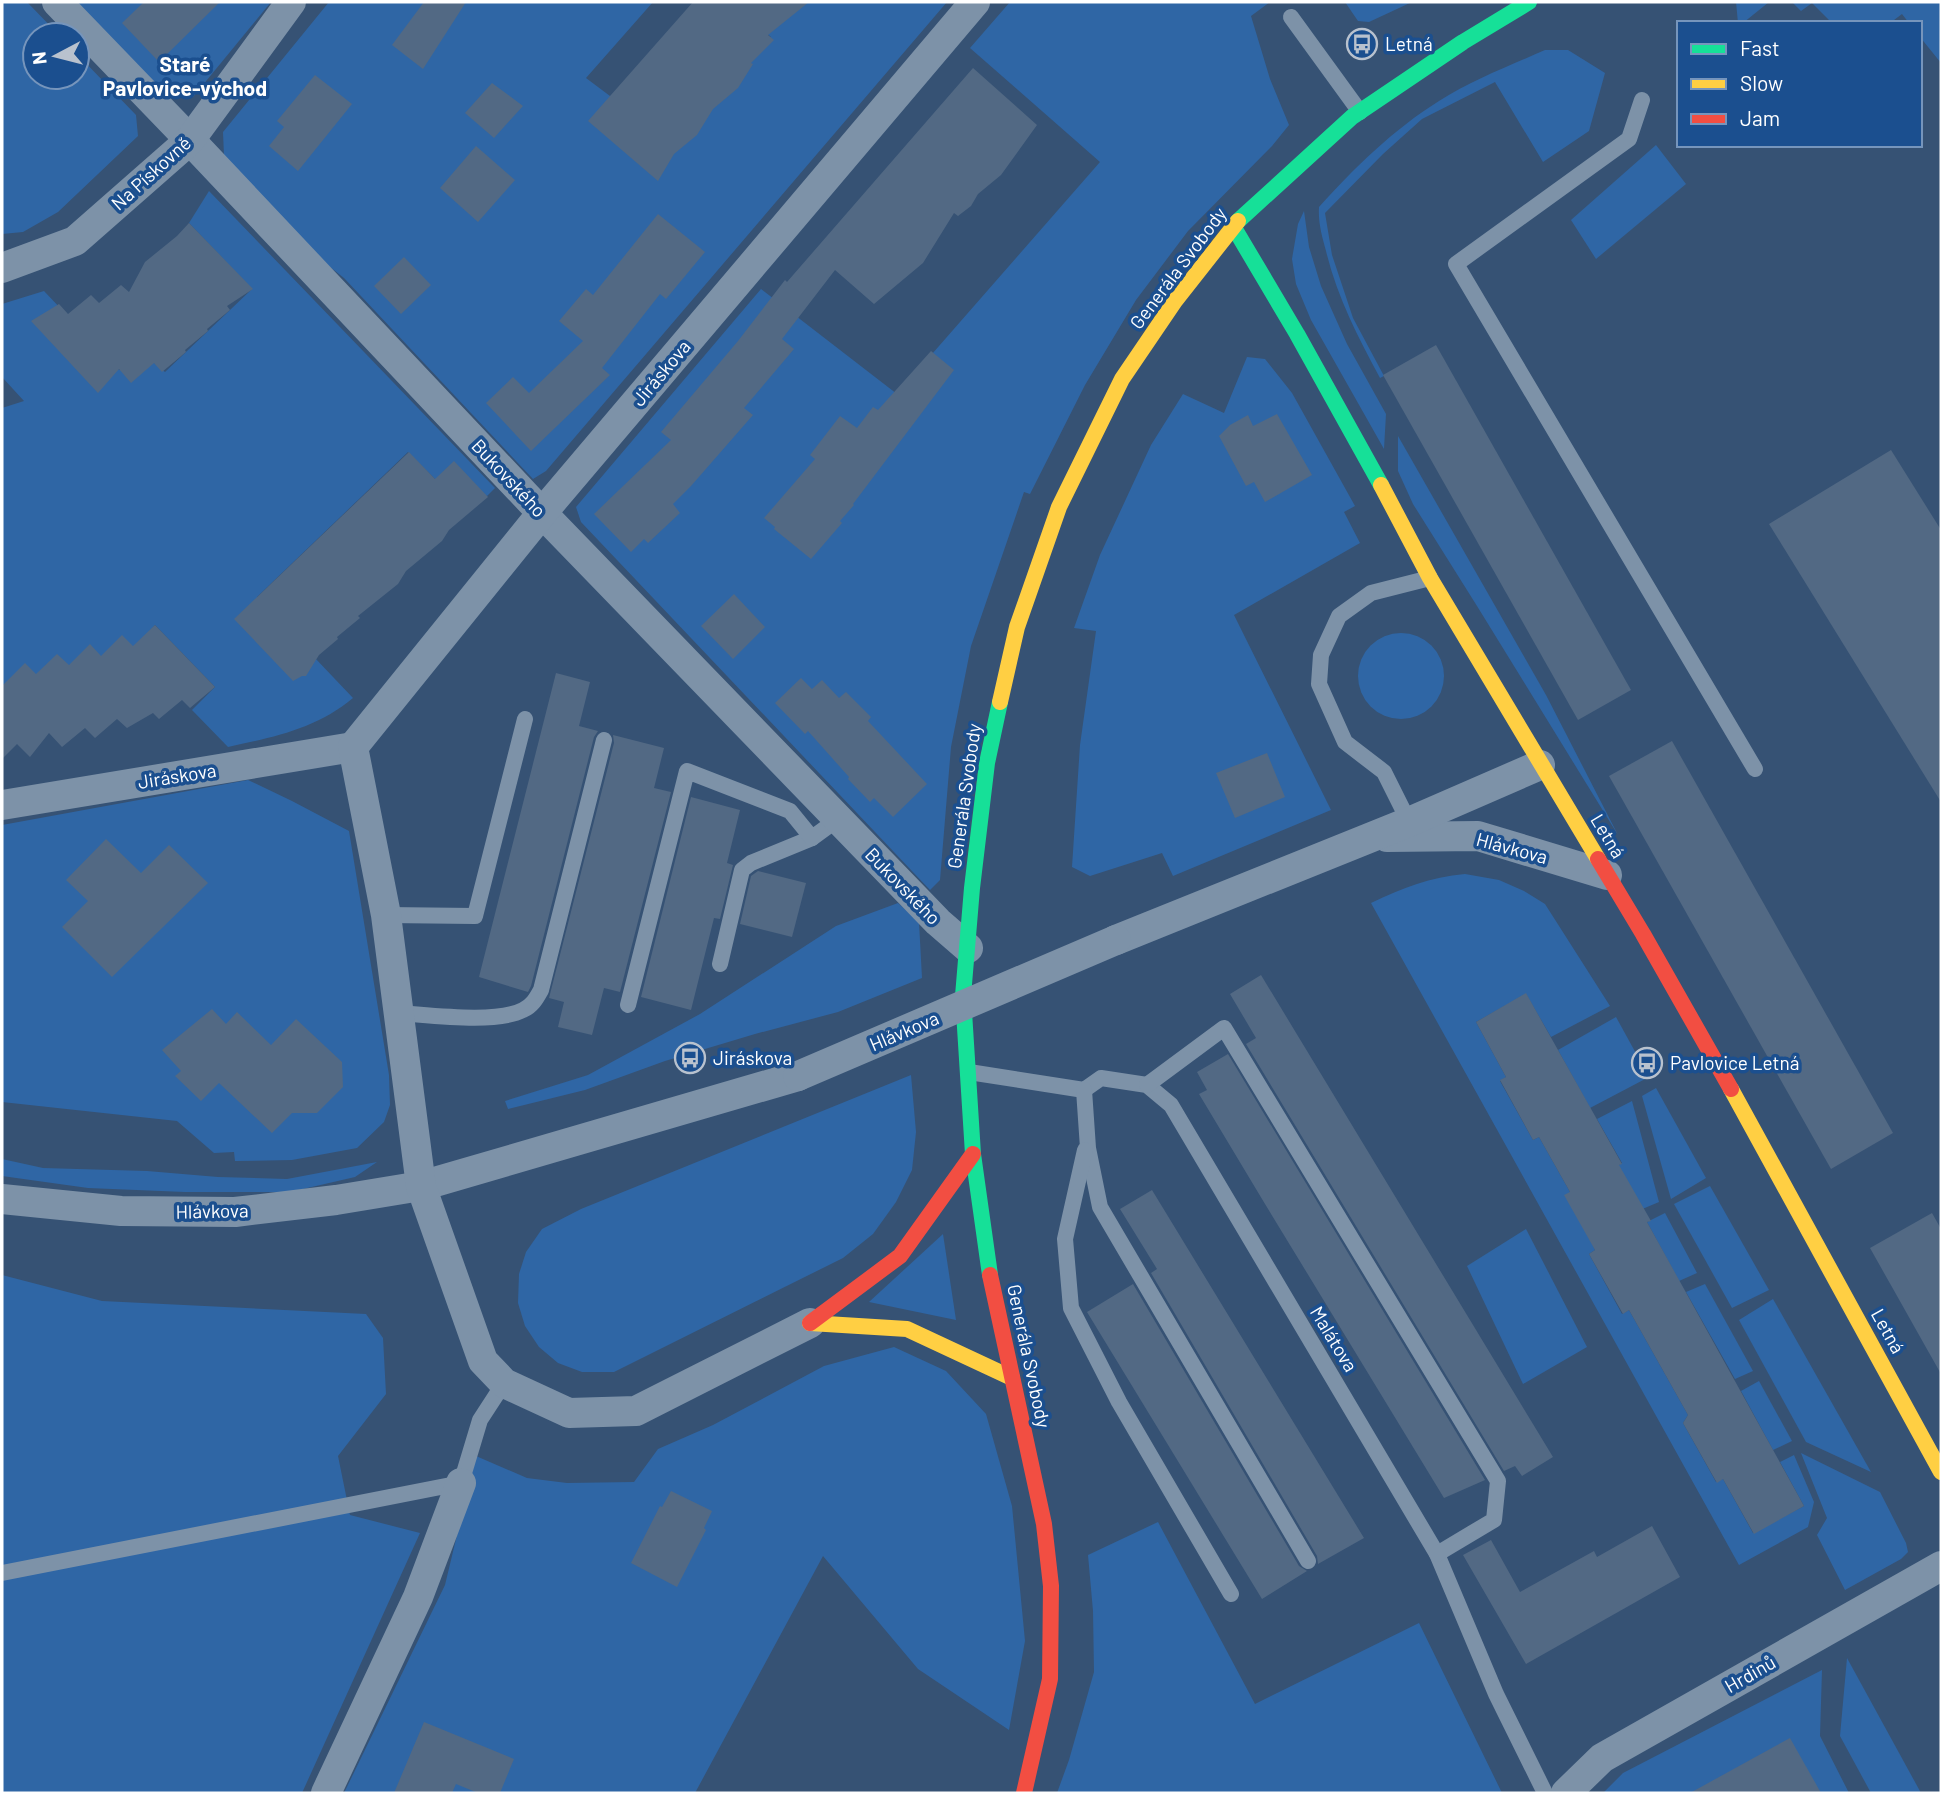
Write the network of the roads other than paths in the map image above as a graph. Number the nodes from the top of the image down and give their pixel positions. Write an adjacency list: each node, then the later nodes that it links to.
1 (57, 2): 8 (street, Bukovského)
2 (290, 2): 8 (street, Na Pískovně)
3 (975, 2): 11 (street, Jiráskova)
4 (1529, 2): 7 (main road, Generála Svobody)
5 (1292, 17): 7 (lane)
6 (1642, 100): 17 (lane)
7 (1360, 112): 9 (main road, Generála Svobody)
8 (190, 140): 10 (street, Na Pískovně); 11 (street, Bukovského)
9 (1233, 226): 12 (main road, Letná); 25 (main road, Generála Svobody)
10 (2, 268)
11 (542, 513): 15 (street, Jiráskova); 19 (street, Bukovského)
12 (1430, 578): 16 (main road, Letná); 20 (lane)
13 (525, 719): 24 (lane)
14 (604, 740): 28 (lane)
15 (353, 747): 18 (street, Jiráskova); 24 (street)
16 (1540, 765): 20 (street, Hlávkova); 23 (main road, Letná)
17 (1755, 769)
18 (2, 805)
19 (838, 819): 22 (lane); 25 (street, Bukovského)
20 (1409, 822): 21 (street, Hlávkova)
21 (1373, 837): 23 (street, Hlávkova); 34 (street, Hlávkova, bridge)
22 (812, 838): 26 (lane); 27 (lane)
23 (1607, 875): 39 (main road, Letná)
24 (386, 915): 28 (street)
25 (968, 948): 29 (main road, Generála Svobody)
26 (720, 964)
27 (628, 1005)
28 (398, 1013): 34 (street)
29 (969, 1072): 31 (lane); 33 (main road, Generála Svobody)
30 (1147, 1085): 31 (lane); 41 (lane, Malátova); 41 (lane)
31 (1084, 1090): 32 (lane)
32 (1087, 1140): 42 (lane); 45 (lane)
33 (973, 1154): 36 (main road); 37 (main road, Generála Svobody)
34 (421, 1186): 35 (street, Hlávkova); 38 (street)
35 (2, 1199)
36 (810, 1323): 37 (main road); 38 (street)
37 (1012, 1378): 47 (main road, Generála Svobody)
38 (504, 1383): 40 (lane)
39 (1941, 1472)
40 (461, 1483): 44 (lane); 46 (street)
41 (1437, 1553): 48 (lane, Malátova)
42 (1308, 1562)
43 (1941, 1566): 49 (street, Hrdinů)
44 (2, 1573)
45 (1231, 1594)
46 (326, 1793)
47 (1024, 1793)
48 (1545, 1793)
49 (1566, 1793)

